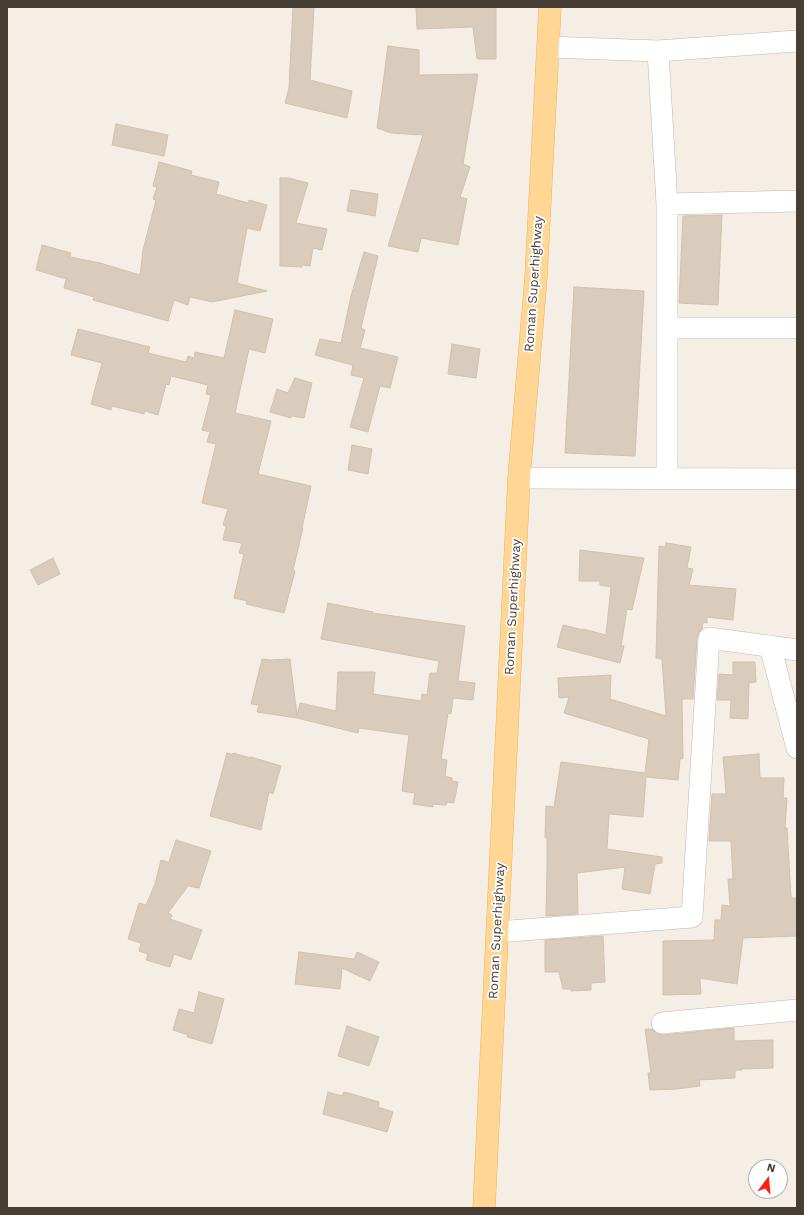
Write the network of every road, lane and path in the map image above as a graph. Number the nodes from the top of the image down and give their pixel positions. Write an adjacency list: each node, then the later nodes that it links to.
1 (550, 7): 3 (main road, Roman Superhighway)
2 (797, 41): 4 (street)
3 (548, 47): 4 (street); 9 (main road, Roman Superhighway)
4 (658, 52): 6 (street)
5 (797, 201): 6 (street)
6 (667, 204): 7 (street)
7 (668, 328): 8 (street); 10 (street)
8 (797, 328)
9 (519, 478): 10 (street); 15 (main road, Roman Superhighway)
10 (667, 479): 11 (street)
11 (797, 479)
12 (770, 646): 13 (street); 14 (street); 15 (street)
13 (797, 650)
14 (797, 748)
15 (497, 932): 18 (main road, Roman Superhighway)
16 (797, 1010): 17 (street)
17 (662, 1023)
18 (484, 1208)

